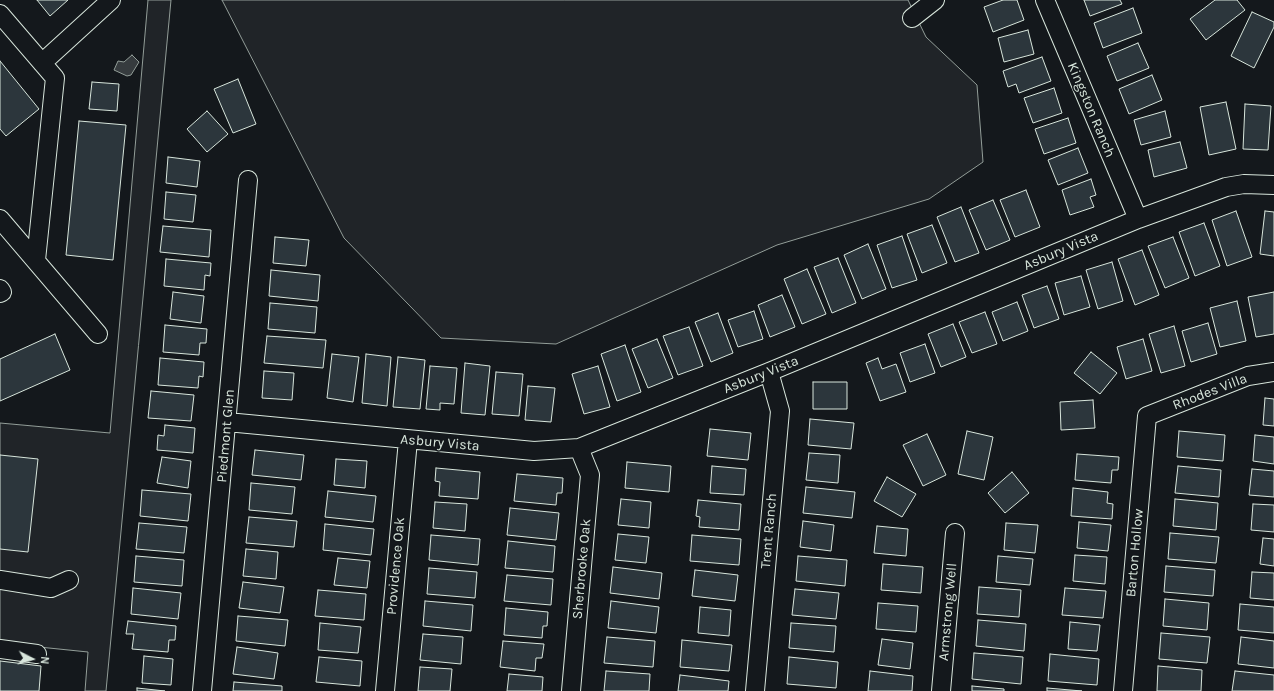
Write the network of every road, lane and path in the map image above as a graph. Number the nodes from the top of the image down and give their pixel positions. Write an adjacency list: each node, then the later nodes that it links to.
1 (111, 0): 6 (street)
2 (935, 0): 5 (street)
3 (1045, 0): 10 (street, Kingston Ranch)
4 (0, 14): 6 (street)
5 (912, 18)
6 (42, 63): 11 (street)
7 (248, 180): 18 (street, Piedmont Glen)
8 (1274, 185): 10 (street, Asbury Vista)
9 (0, 219): 11 (street)
10 (1138, 219): 15 (street, Asbury Vista)
11 (36, 260): 14 (street)
12 (0, 289): 13 (street)
13 (0, 293)
14 (98, 334)
15 (769, 372): 20 (street, Asbury Vista); 29 (street, Trent Ranch)
16 (1274, 372): 17 (street, Rhodes Villa)
17 (1147, 416): 31 (street, Barton Hollow)
18 (227, 422): 19 (street, Asbury Vista); 26 (street, Piedmont Glen)
19 (408, 440): 20 (street, Asbury Vista); 27 (street, Providence Oak)
20 (579, 448): 28 (street, Sherbrooke Oak)
21 (955, 533): 30 (street, Armstrong Well)
22 (0, 580): 23 (street)
23 (69, 580)
24 (0, 649): 25 (street)
25 (37, 654)
26 (202, 691)
27 (384, 691)
28 (571, 691)
29 (755, 691)
30 (941, 691)
31 (1122, 691)

